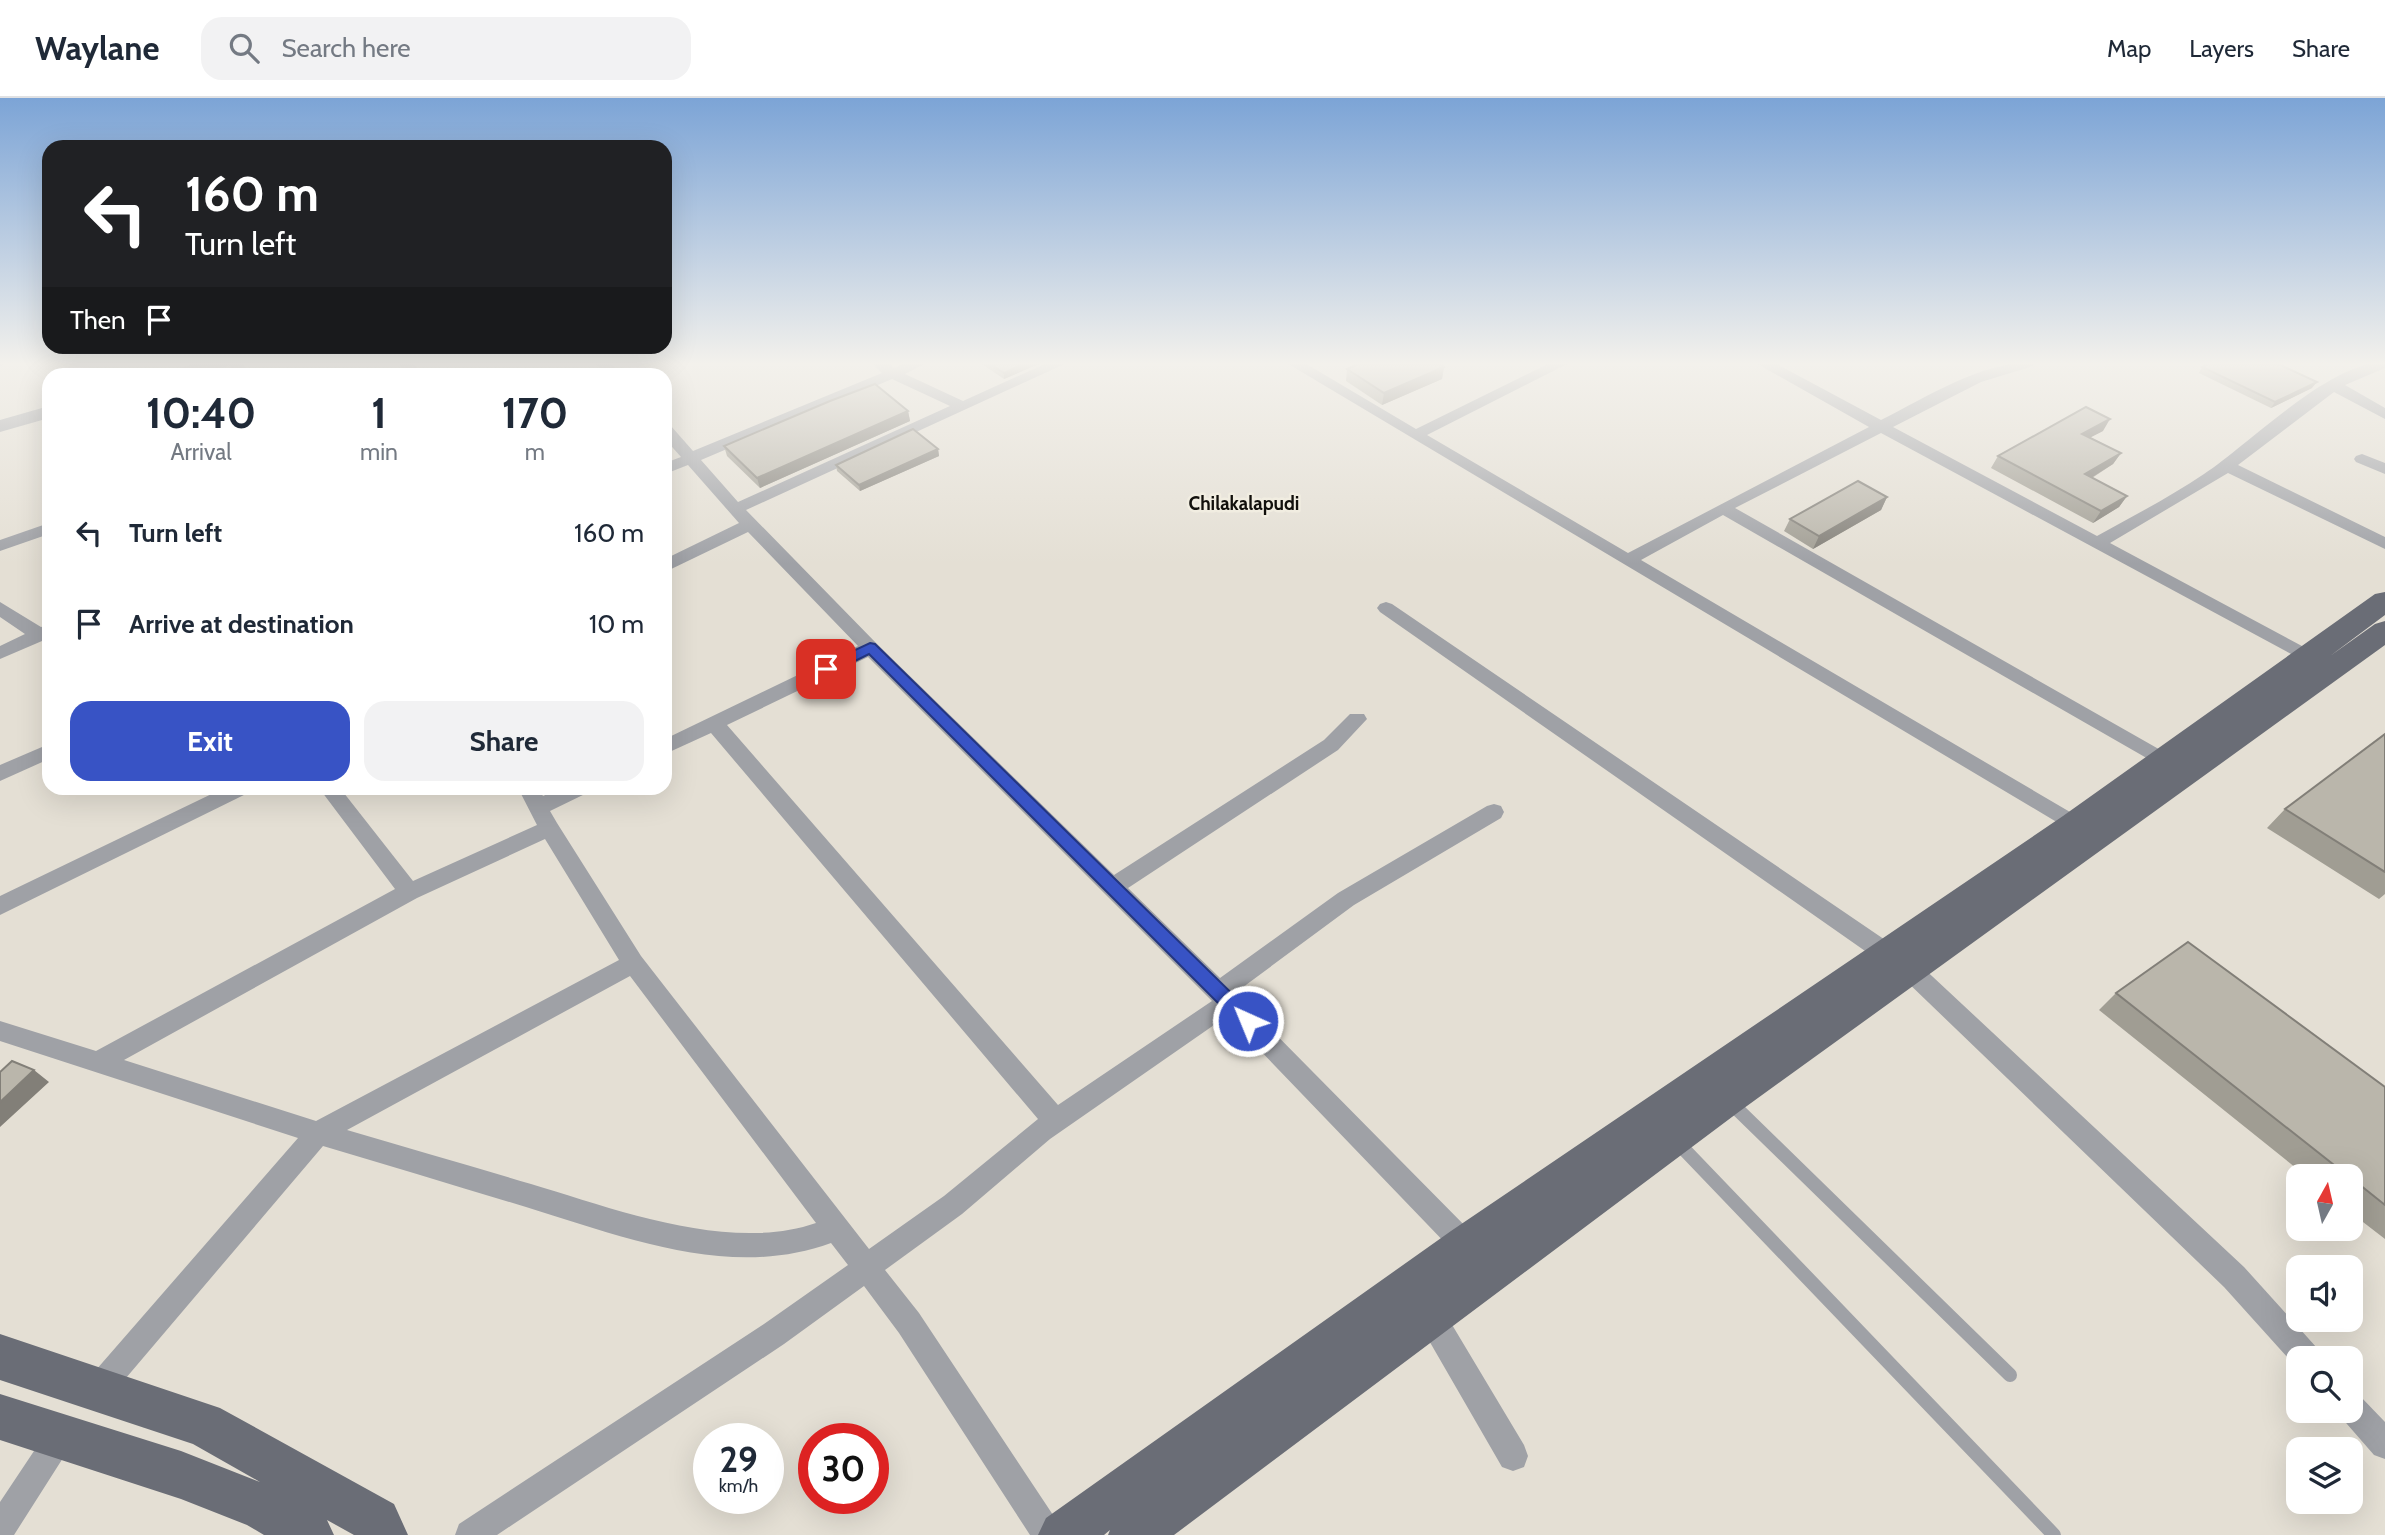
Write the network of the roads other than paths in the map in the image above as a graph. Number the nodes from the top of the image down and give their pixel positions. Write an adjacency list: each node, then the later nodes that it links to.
1 (761, 429): 10 (street)
2 (920, 429): 16 (street)
3 (1405, 429): 8 (street)
4 (1427, 429): 8 (street)
5 (1874, 429): 15 (street)
6 (1886, 429): 18 (street)
7 (2274, 429): 13 (street)
8 (1415, 435): 21 (street)
9 (672, 437): 10 (street)
10 (692, 458): 12 (street); 16 (street)
11 (2362, 459): 14 (street)
12 (672, 466)
13 (2227, 466): 18 (street); 19 (street)
14 (2385, 469)
15 (1723, 508): 21 (street); 36 (street)
16 (743, 517): 22 (street); 29 (street)
17 (42, 531): 20 (street)
18 (2096, 544): 31 (street)
19 (2385, 544)
20 (0, 546)
21 (1627, 561): 43 (street)
22 (672, 562)
23 (2385, 601): 31 (main road)
24 (0, 608): 27 (street)
25 (1386, 608): 47 (street)
26 (2385, 631): 47 (main road)
27 (42, 632)
28 (42, 634): 30 (street)
29 (870, 648): 33 (street); 44 (street)
30 (0, 653)
31 (2308, 657): 36 (main road)
32 (1357, 719): 44 (street)
33 (715, 723): 34 (street); 53 (street)
34 (672, 744)
35 (42, 754): 37 (street)
36 (2164, 761): 43 (main road)
37 (0, 774)
38 (227, 795): 46 (street)
39 (334, 795): 45 (street)
40 (566, 795): 41 (street)
41 (539, 808): 45 (street); 48 (street)
42 (1494, 811): 49 (street)
43 (2075, 825): 47 (main road)
44 (1112, 887): 49 (street)
45 (408, 892): 51 (street)
46 (0, 906)
47 (1898, 962): 52 (main road); 57 (main road); 60 (street)
48 (633, 963): 54 (street); 56 (street)
49 (1224, 997): 53 (street); 57 (street)
50 (0, 1031): 51 (street)
51 (96, 1063): 54 (street)
52 (1726, 1098): 55 (main road); 62 (lane)
53 (1056, 1121): 58 (street)
54 (318, 1133): 56 (street); 63 (street)
55 (1673, 1138): 59 (main road); 76 (lane)
56 (835, 1229): 58 (street)
57 (1466, 1246): 59 (street); 74 (main road)
58 (866, 1269): 72 (street); 73 (street)
59 (1430, 1315): 68 (street); 75 (main road)
60 (2296, 1346)
61 (0, 1357): 63 (main road)
62 (2010, 1375)
63 (99, 1388): 71 (main road)
64 (0, 1417): 66 (main road)
65 (2363, 1420): 67 (street)
66 (60, 1437): 69 (street); 70 (main road)
67 (2385, 1444)
68 (1513, 1456)
69 (0, 1529)
70 (309, 1535)
71 (383, 1535)
72 (470, 1535)
73 (1048, 1535)
74 (1063, 1535)
75 (1133, 1535)
76 (2054, 1535)

